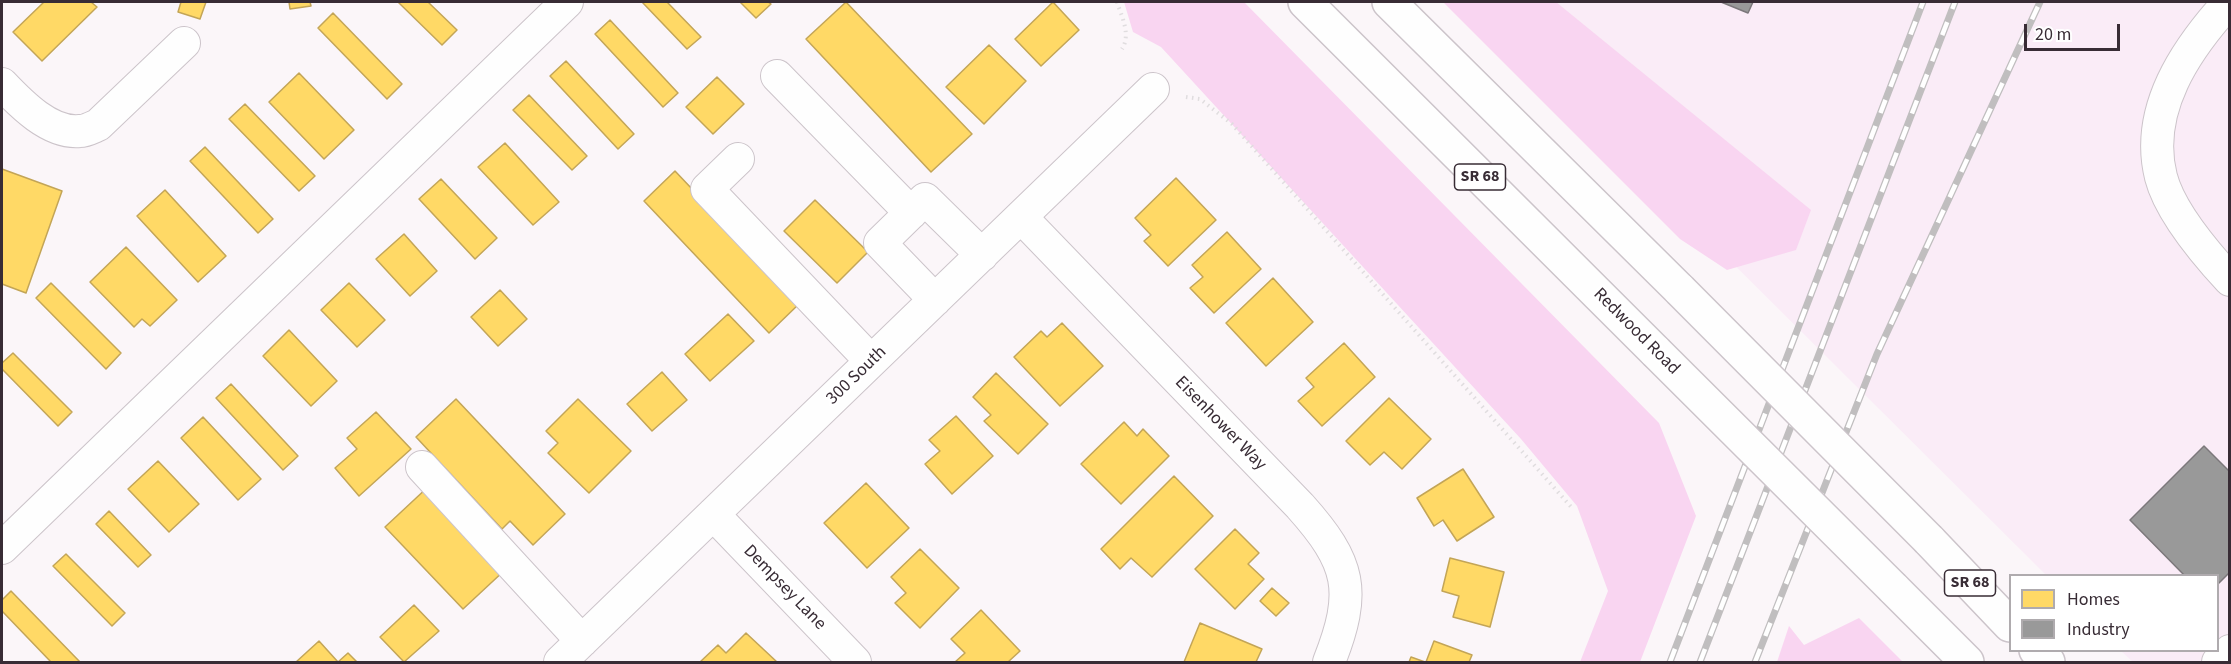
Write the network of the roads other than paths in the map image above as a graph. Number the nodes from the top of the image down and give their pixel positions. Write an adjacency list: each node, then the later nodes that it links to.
1 (567, 2): 18 (street)
2 (1305, 2): 25 (main road, Redwood Road / SR 68, bridge)
3 (1389, 2): 19 (main road, SR 68, bridge)
4 (2229, 2): 13 (street)
5 (184, 43): 7 (street)
6 (777, 76): 10 (street)
7 (2, 84)
8 (1153, 89): 11 (street, 300 South)
9 (738, 159): 15 (street)
10 (911, 213): 12 (street); 14 (street)
11 (1021, 217): 12 (street, 300 South); 24 (street, Eisenhower Way)
12 (982, 255): 14 (street, 300 South)
13 (2229, 280)
14 (935, 300): 15 (street, 300 South)
15 (871, 361): 17 (street, 300 South)
16 (422, 467): 21 (street)
17 (713, 514): 21 (street, 300 South); 23 (street, Dempsey Lane)
18 (2, 548)
19 (2009, 624)
20 (2229, 651): 27 (street)
21 (571, 652)
22 (2037, 652): 26 (main road)
23 (855, 663)
24 (1329, 663)
25 (1967, 663)
26 (2048, 663)
27 (2218, 663)

